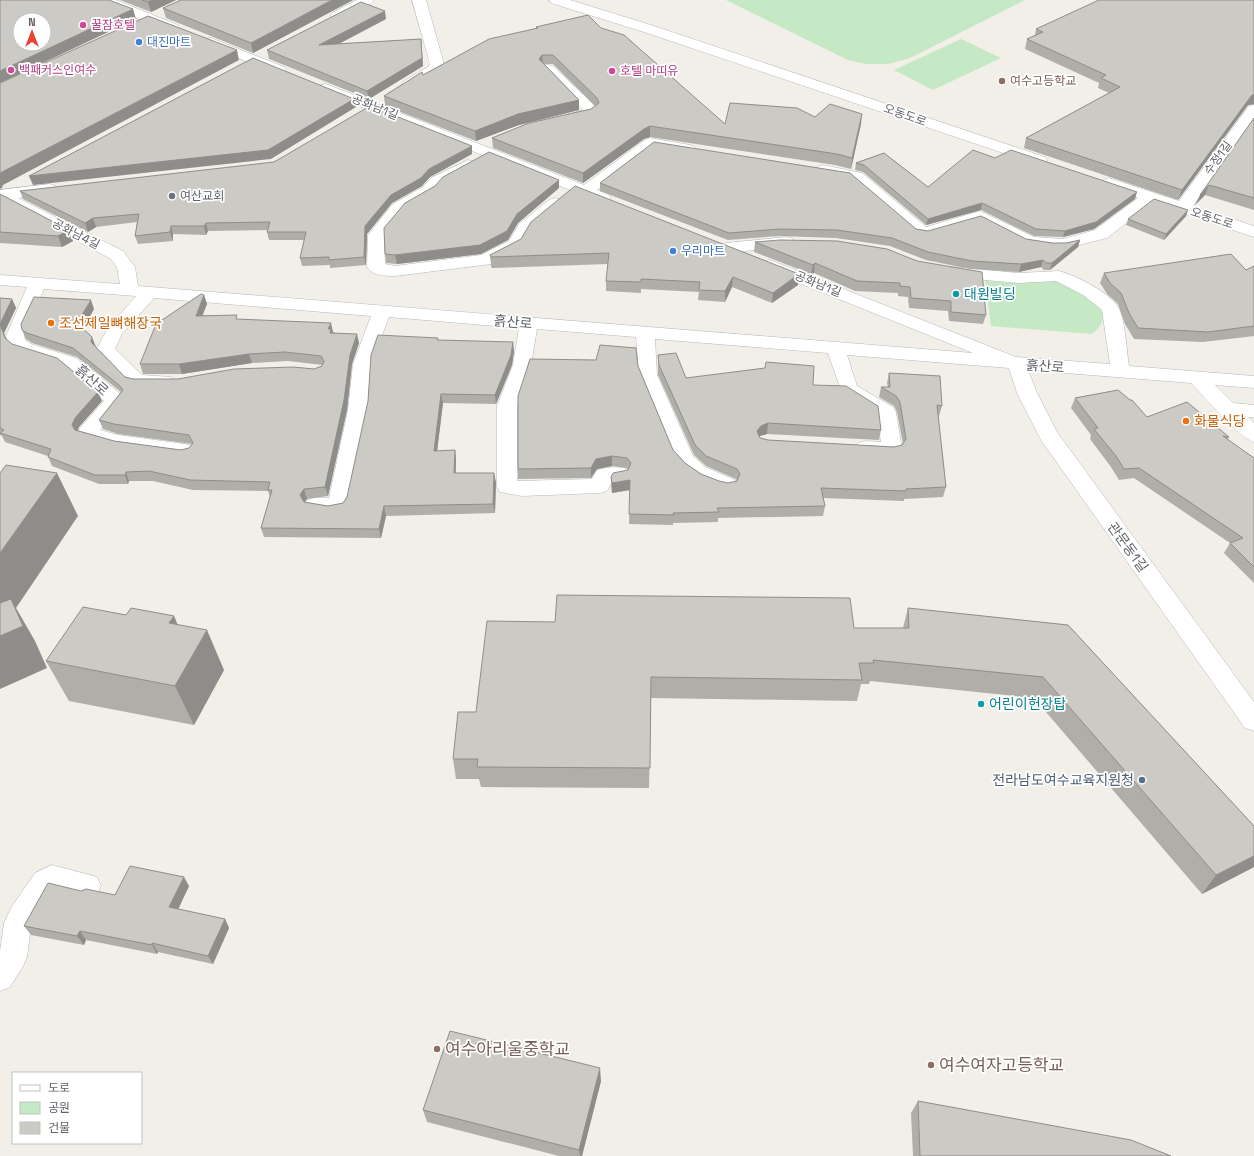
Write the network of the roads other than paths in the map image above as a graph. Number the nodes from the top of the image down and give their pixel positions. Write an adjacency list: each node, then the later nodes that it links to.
1 (104, 0): 5 (street)
2 (368, 0): 6 (street)
3 (419, 0): 13 (street)
4 (556, 0): 18 (street, 오동도로)
5 (157, 16): 7 (street); 9 (street)
6 (325, 22)
7 (136, 26)
8 (269, 52): 9 (street)
9 (248, 63): 11 (street)
10 (548, 69): 15 (street)
11 (292, 74)
12 (314, 83): 16 (street, 공화남1길)
13 (399, 91)
14 (1254, 109): 27 (street, 수정1길)
15 (554, 123)
16 (487, 146): 23 (street, 공화남1길); 23 (street)
17 (702, 152): 23 (street)
18 (1052, 164)
19 (808, 168): 25 (street)
20 (34, 176): 24 (street)
21 (1097, 179): 25 (street, 오동도로)
22 (62, 188): 24 (street)
23 (580, 189): 26 (street, 공화남1길)
24 (0, 195): 33 (street, 공화남4길)
25 (1150, 197): 27 (street, 오동도로)
26 (616, 203)
27 (1183, 208): 28 (street, 오동도로)
28 (1254, 232)
29 (805, 242): 39 (street, 공화남1길)
30 (935, 269): 40 (street)
31 (0, 280): 32 (street, 흙산로)
32 (38, 283): 33 (street, 흙산로); 48 (street, 흙산로)
33 (129, 291): 34 (street, 흙산로)
34 (150, 292): 35 (street, 흙산로); 42 (street)
35 (382, 311): 36 (street, 흙산로); 51 (street)
36 (529, 324): 37 (street, 흙산로); 49 (street)
37 (645, 333): 38 (street, 흙산로); 50 (street)
38 (836, 349): 39 (street, 흙산로); 47 (street)
39 (1017, 364): 40 (street, 흙산로); 52 (street, 관문동1길)
40 (1121, 372): 41 (street, 흙산로)
41 (1196, 378): 43 (street, 흙산로); 44 (street)
42 (181, 381)
43 (1254, 382)
44 (1226, 409): 45 (street); 46 (street)
45 (1254, 411)
46 (1254, 436)
47 (845, 446)
48 (185, 451)
49 (620, 474)
50 (728, 485)
51 (314, 505)
52 (1254, 722)
53 (88, 886): 54 (street)
54 (0, 977)

